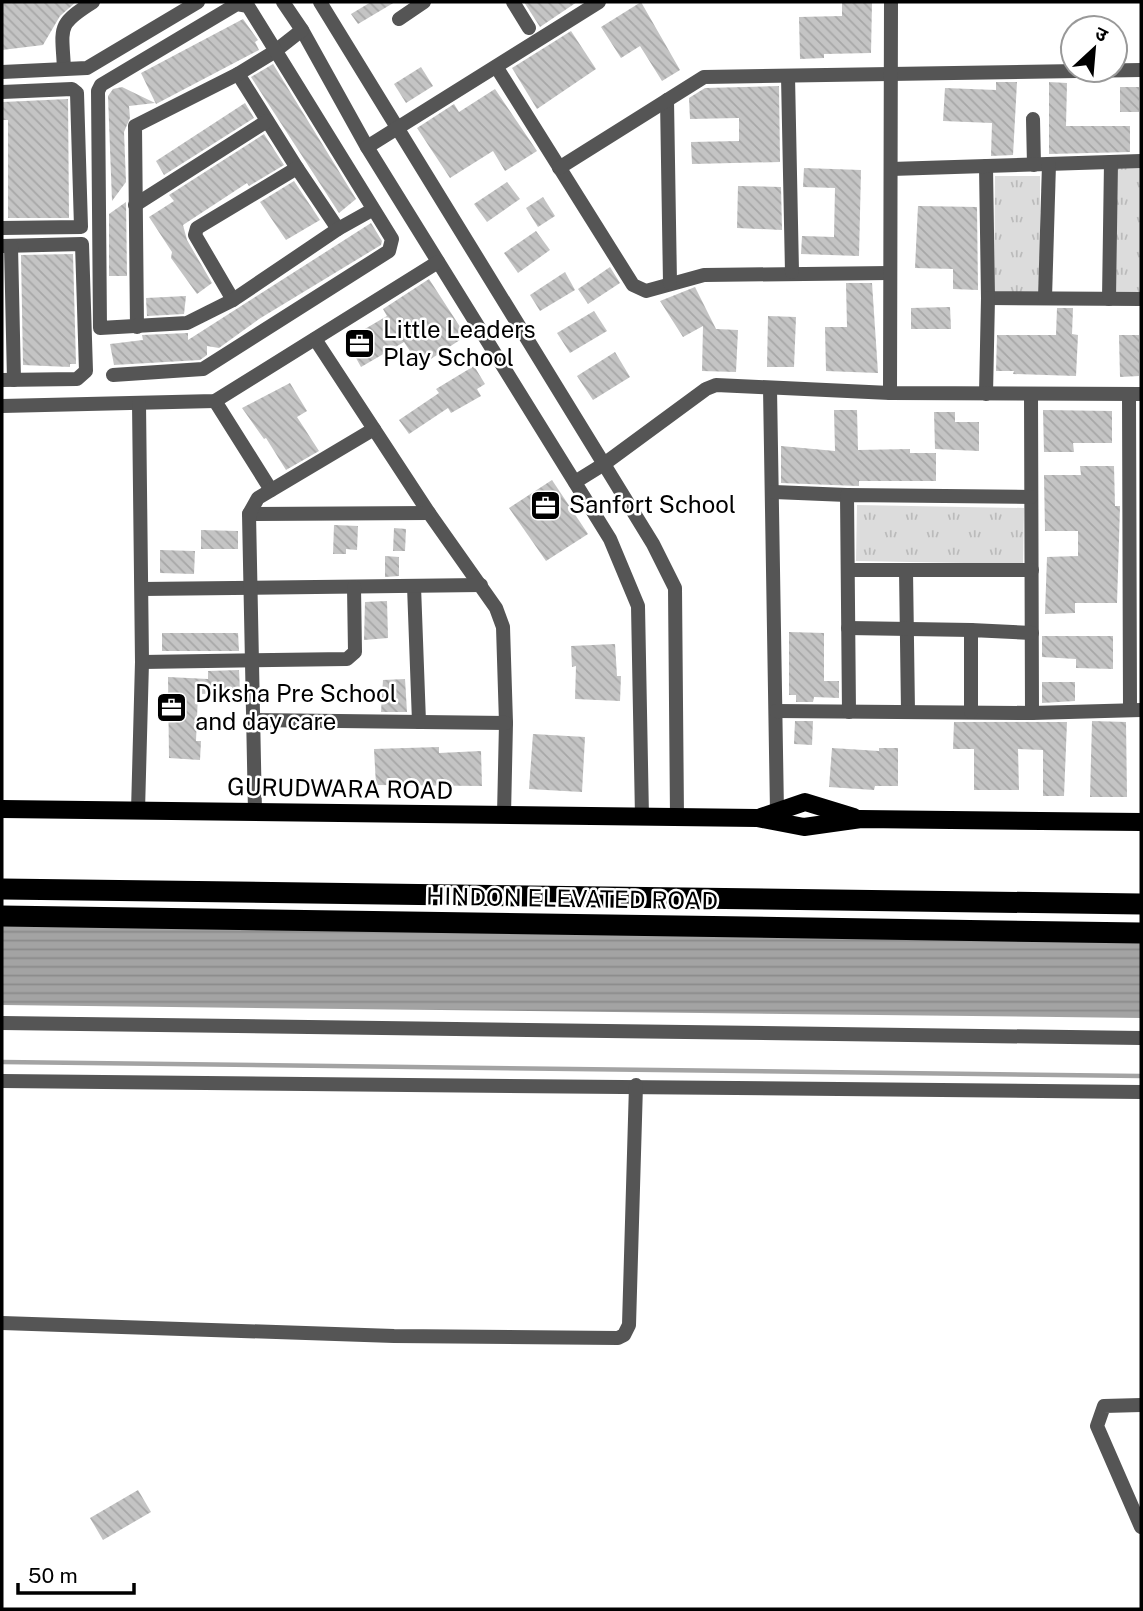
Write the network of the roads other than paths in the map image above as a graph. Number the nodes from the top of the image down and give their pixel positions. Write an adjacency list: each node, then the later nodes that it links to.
1 (93, 2): 14 (street)
2 (198, 2): 14 (street)
3 (283, 2): 11 (street)
4 (320, 2): 24 (street)
5 (424, 2): 9 (street)
6 (513, 2): 10 (street)
7 (598, 2): 13 (street)
8 (891, 2): 19 (street)
9 (399, 19)
10 (529, 28)
11 (302, 30): 12 (street); 25 (street)
12 (274, 52): 17 (street); 35 (street); 48 (street)
13 (497, 68): 24 (street); 32 (street)
14 (64, 69): 16 (street)
15 (1141, 70): 19 (street)
16 (2, 72)
17 (238, 74): 23 (street); 34 (street)
18 (788, 76): 19 (street); 21 (street); 40 (street)
19 (891, 76): 33 (street)
20 (2, 92): 36 (street)
21 (667, 100): 32 (street); 42 (street)
22 (1032, 119): 28 (street)
23 (267, 121): 31 (street); 34 (street)
24 (398, 128): 25 (street); 61 (street)
25 (368, 147): 39 (street)
26 (1141, 161): 27 (street)
27 (1111, 162): 29 (street); 45 (street)
28 (1034, 164): 29 (street); 30 (street)
29 (1049, 164): 44 (street)
30 (986, 166): 33 (street); 43 (street)
31 (297, 168): 37 (street); 47 (street)
32 (559, 168): 42 (street)
33 (891, 169): 41 (street)
34 (135, 205): 48 (street)
35 (372, 210): 37 (street); 50 (street)
36 (2, 228)
37 (338, 229): 47 (street)
38 (6, 246): 51 (street); 51 (street)
39 (439, 262): 49 (street); 63 (street)
40 (792, 272): 41 (street); 42 (street)
41 (890, 273): 53 (street)
42 (670, 283)
43 (988, 298): 44 (street); 54 (street)
44 (1045, 298): 45 (street)
45 (1109, 299): 46 (street)
46 (1141, 299)
47 (233, 300): 48 (street)
48 (137, 327)
49 (316, 339): 57 (street); 60 (street)
50 (113, 375)
51 (8, 380)
52 (770, 388): 53 (street); 61 (street); 65 (street)
53 (890, 394): 54 (street)
54 (986, 394): 55 (street)
55 (1031, 394): 56 (street); 67 (street)
56 (1135, 394): 62 (street)
57 (215, 401): 58 (street); 64 (street)
58 (139, 403): 59 (street); 77 (street)
59 (2, 406)
60 (374, 429): 64 (street); 68 (street)
61 (604, 464): 63 (street); 99 (street)
62 (1135, 481): 84 (street)
63 (575, 482): 98 (street)
64 (271, 490): 69 (street)
65 (774, 492): 66 (street); 85 (street)
66 (847, 495): 67 (street); 70 (street)
67 (1031, 498): 72 (street)
68 (429, 513): 69 (street); 73 (street)
69 (249, 514): 76 (street)
70 (848, 570): 71 (street); 78 (street)
71 (906, 570): 72 (street); 79 (street)
72 (1032, 570): 81 (street)
73 (481, 585): 74 (street); 92 (street)
74 (414, 586): 75 (street); 91 (street)
75 (354, 587): 76 (street); 82 (street)
76 (250, 588): 77 (street); 82 (street)
77 (142, 589): 83 (street)
78 (848, 628): 79 (street); 86 (street)
79 (906, 629): 80 (street); 87 (street)
80 (971, 630): 81 (street); 88 (street)
81 (1032, 634): 89 (street)
82 (252, 659): 83 (street); 90 (street)
83 (142, 662): 94 (street)
84 (1136, 709): 89 (street)
85 (776, 711): 86 (street); 96 (street)
86 (849, 712): 87 (street)
87 (908, 712): 88 (street)
88 (971, 712): 89 (street)
89 (1032, 713)
90 (253, 720): 91 (street); 95 (street)
91 (419, 722): 92 (street)
92 (506, 723): 97 (street)
93 (2, 809): 94 (main road, GURUDWARA ROAD)
94 (138, 811): 95 (main road, GURUDWARA ROAD)
95 (255, 812): 97 (main road, GURUDWARA ROAD)
96 (777, 812): 100 (main road); 101 (main road)
97 (504, 815): 98 (main road, GURUDWARA ROAD)
98 (642, 817): 99 (main road, GURUDWARA ROAD)
99 (677, 817): 100 (main road, GURUDWARA ROAD)
100 (757, 818): 101 (main road)
101 (861, 819): 102 (main road)
102 (1141, 822)
103 (2, 889): 104 (highway, HINDON ELEVATED ROAD)
104 (1141, 904)
105 (2, 916): 106 (highway, HINDON ELEVATED ROAD)
106 (1141, 933)
107 (2, 1023): 108 (street)
108 (1141, 1038)
109 (2, 1081): 110 (street)
110 (636, 1085): 111 (street); 112 (street)
111 (1141, 1092)
112 (2, 1323)
113 (1141, 1405): 114 (street)
114 (1141, 1527)

